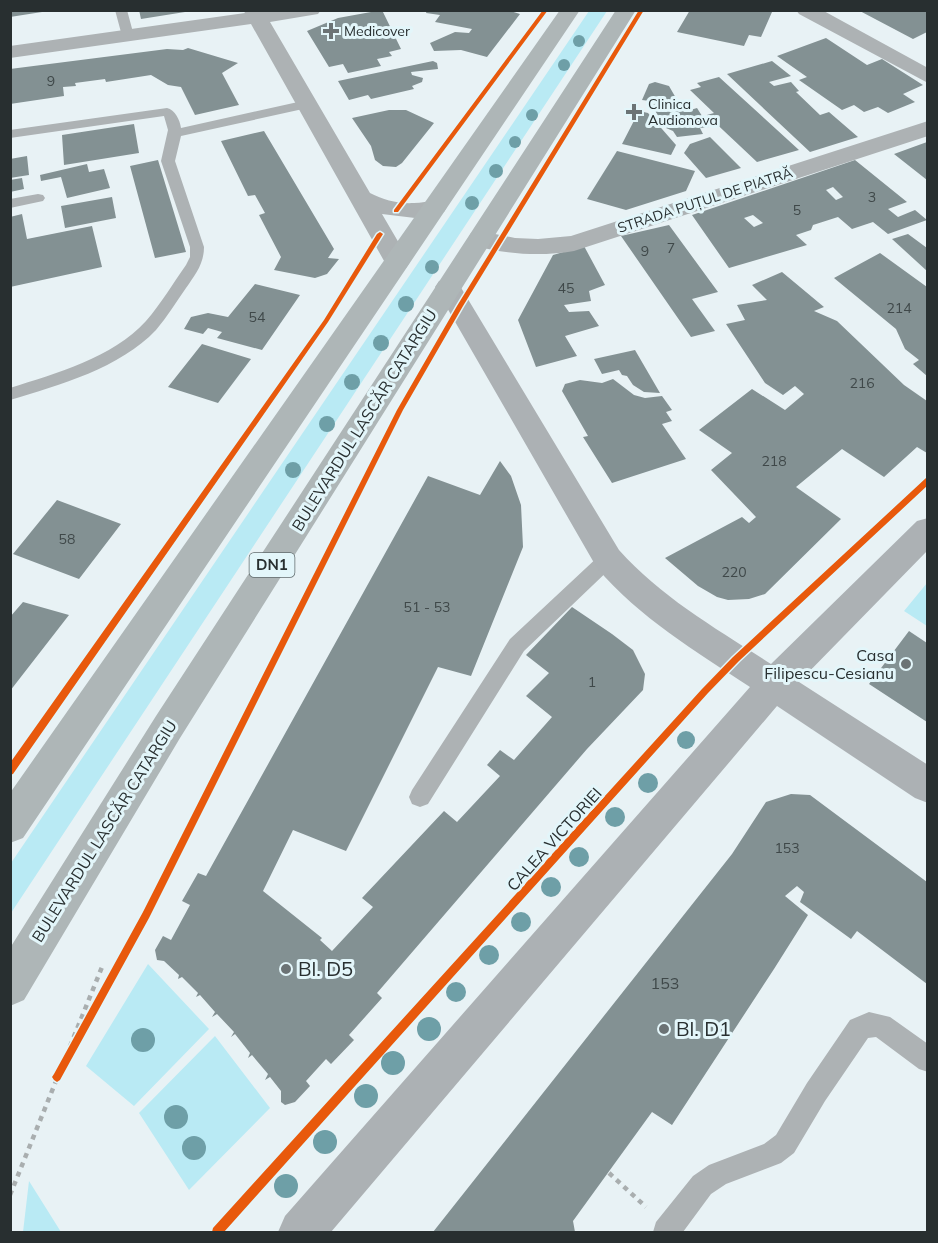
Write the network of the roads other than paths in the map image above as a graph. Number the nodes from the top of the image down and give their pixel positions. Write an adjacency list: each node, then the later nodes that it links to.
1 (122, 10): 7 (lane)
2 (311, 10): 6 (street)
3 (570, 10): 17 (main road)
4 (626, 10): 18 (main road, BULEVARDUL LASCĂR CATARGIU / DN1)
5 (806, 10): 9 (street)
6 (255, 15): 7 (street); 10 (street)
7 (128, 36): 8 (street)
8 (10, 52)
9 (927, 77)
10 (307, 104): 12 (lane); 15 (street)
11 (927, 128): 18 (street, STRADA PUȚUL DE PIATRĂ)
12 (176, 133): 13 (lane); 21 (lane)
13 (10, 134)
14 (38, 198): 16 (lane)
15 (360, 198): 17 (street); 19 (street)
16 (10, 204)
17 (435, 207): 19 (main road)
18 (480, 239): 20 (main road, BULEVARDUL LASCĂR CATARGIU / DN1)
19 (397, 262): 27 (main road)
20 (448, 287): 23 (main road); 28 (main road, BULEVARDUL LASCĂR CATARGIU / DN1)
21 (10, 394)
22 (927, 530): 24 (main road)
23 (608, 560): 24 (main road); 26 (lane)
24 (774, 684): 25 (main road); 31 (main road)
25 (927, 786)
26 (420, 797)
27 (10, 825)
28 (10, 986)
29 (927, 1060): 30 (lane)
30 (668, 1230)
31 (301, 1233)

